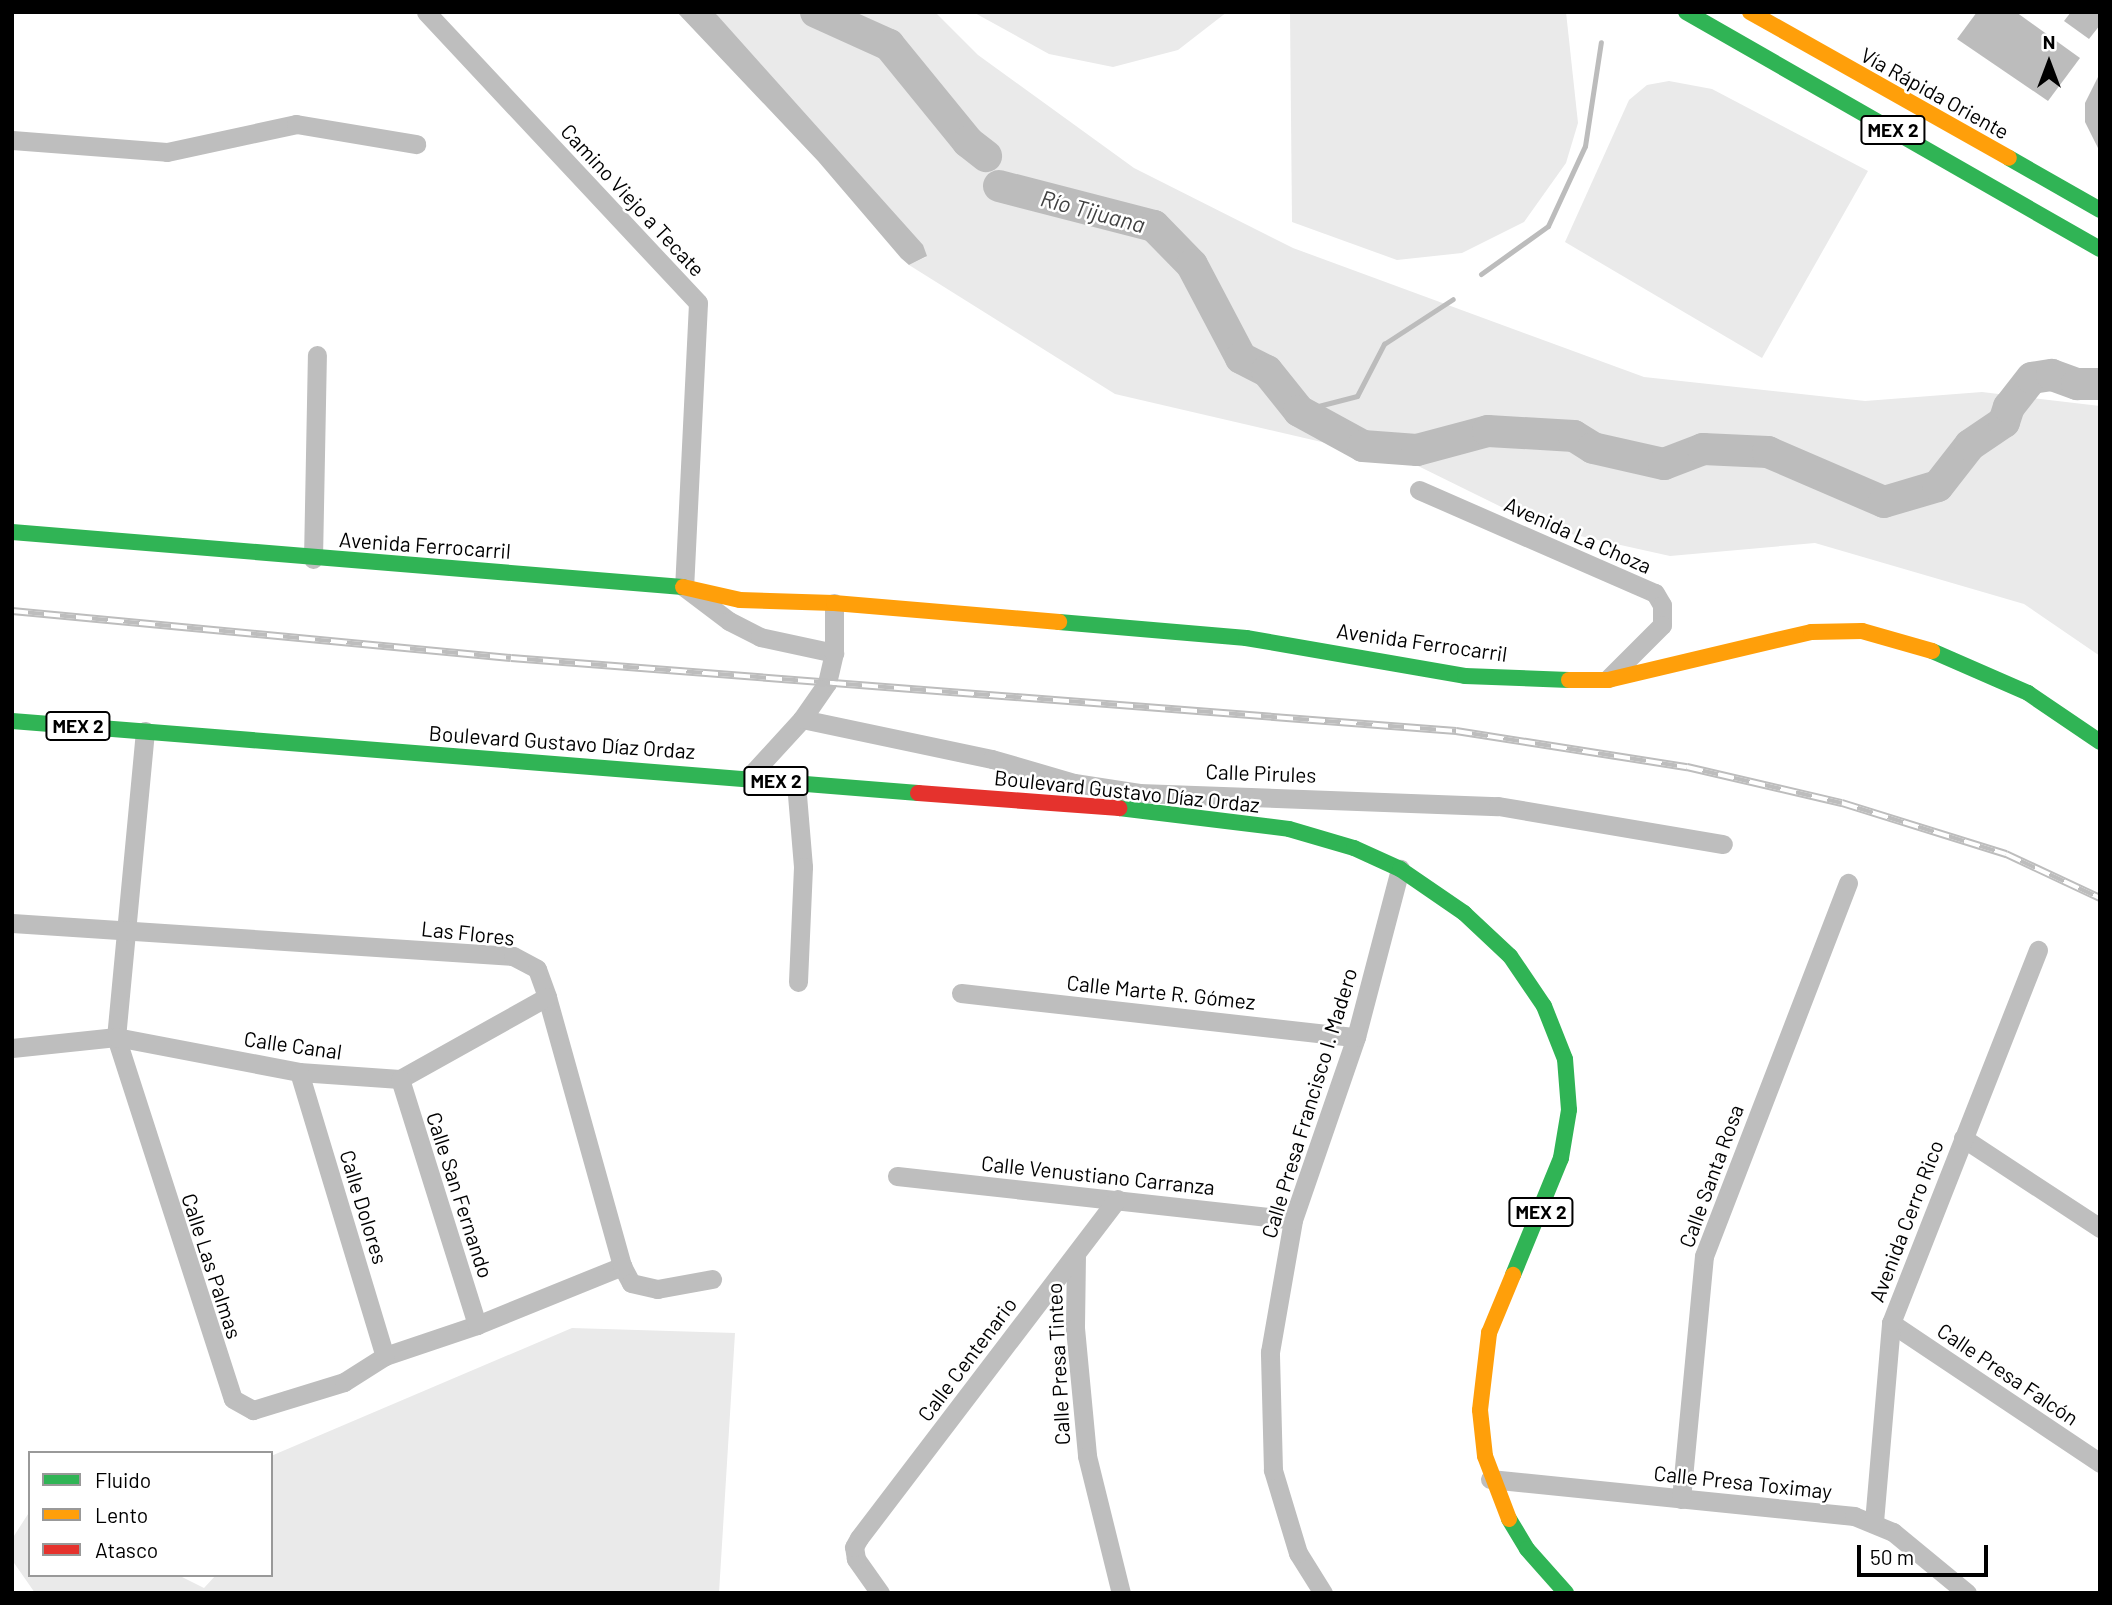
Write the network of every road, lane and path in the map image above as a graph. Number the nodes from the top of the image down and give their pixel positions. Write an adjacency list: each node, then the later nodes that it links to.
1 (426, 12): 12 (street, Camino Viejo a Tecate)
2 (1686, 12): 7 (main road, MEX 2)
3 (1750, 12): 6 (main road, Vía Rápida Oriente / MEX 2)
4 (12, 140): 5 (street)
5 (415, 144)
6 (2100, 210)
7 (2100, 248)
8 (317, 355): 11 (street)
9 (1419, 491): 15 (street, Avenida La Choza)
10 (12, 532): 11 (main road, Avenida Ferrocarril)
11 (313, 559): 12 (main road, Avenida Ferrocarril)
12 (684, 587): 13 (main road, Avenida Ferrocarril); 14 (street)
13 (834, 603): 14 (street); 15 (main road, Avenida Ferrocarril)
14 (834, 653): 16 (street)
15 (1608, 680): 19 (main road, Avenida Ferrocarril)
16 (802, 719): 20 (street); 22 (street, Calle Pirules)
17 (12, 721): 18 (main road, Boulevard Gustavo Díaz Ordaz / MEX 2)
18 (145, 730): 20 (main road, Boulevard Gustavo Díaz Ordaz / MEX 2); 27 (street, Calle Las Palmas)
19 (2100, 742)
20 (748, 778): 21 (main road, Boulevard Gustavo Díaz Ordaz / MEX 2)
21 (796, 783): 22 (main road, Boulevard Gustavo Díaz Ordaz / MEX 2); 29 (street)
22 (1139, 802): 23 (street, Calle Pirules); 24 (main road, Boulevard Gustavo Díaz Ordaz / MEX 2)
23 (1723, 844)
24 (1400, 869): 33 (street, Calle Presa Francisco I. Madero); 49 (main road, Boulevard Gustavo Díaz Ordaz / MEX 2)
25 (1848, 883): 50 (street, Calle Santa Rosa)
26 (12, 923): 27 (street, Las Flores)
27 (126, 931): 31 (street, Las Flores); 32 (street, Calle Las Palmas)
28 (2038, 950): 37 (street, Avenida Cerro Rico)
29 (798, 982)
30 (961, 993): 33 (street, Calle Marte R. Gómez)
31 (547, 997): 36 (street); 43 (street, Las Flores)
32 (116, 1037): 34 (street, Calle Canal); 35 (street, Calle Canal); 47 (street, Calle Las Palmas)
33 (1356, 1037): 40 (street, Calle Presa Francisco I. Madero)
34 (12, 1048)
35 (299, 1072): 36 (street, Calle Canal); 47 (street, Calle Dolores)
36 (400, 1079): 46 (street, Calle San Fernando)
37 (1963, 1138): 41 (street); 45 (street, Avenida Cerro Rico)
38 (897, 1176): 39 (street, Calle Venustiano Carranza)
39 (1118, 1199): 40 (street, Calle Venustiano Carranza); 42 (street, Calle Centenario)
40 (1293, 1220): 54 (street, Calle Presa Francisco I. Madero)
41 (2100, 1228)
42 (1076, 1254): 52 (street, Calle Centenario); 53 (street, Calle Presa Tinteo)
43 (622, 1266): 44 (street); 46 (street, Calle Las Palmas)
44 (712, 1279)
45 (1891, 1323): 48 (street, Calle Presa Falcón); 51 (street, Avenida Cerro Rico)
46 (477, 1325): 47 (street, Calle Las Palmas)
47 (385, 1356)
48 (2098, 1457)
49 (1490, 1479): 50 (street, Calle Presa Toximay); 55 (main road, Boulevard Gustavo Díaz Ordaz / MEX 2)
50 (1681, 1499): 51 (street, Calle Presa Toximay)
51 (1874, 1522): 56 (street, Calle Presa Toximay)
52 (880, 1593)
53 (1121, 1593)
54 (1323, 1593)
55 (1566, 1593)
56 (1967, 1593)

